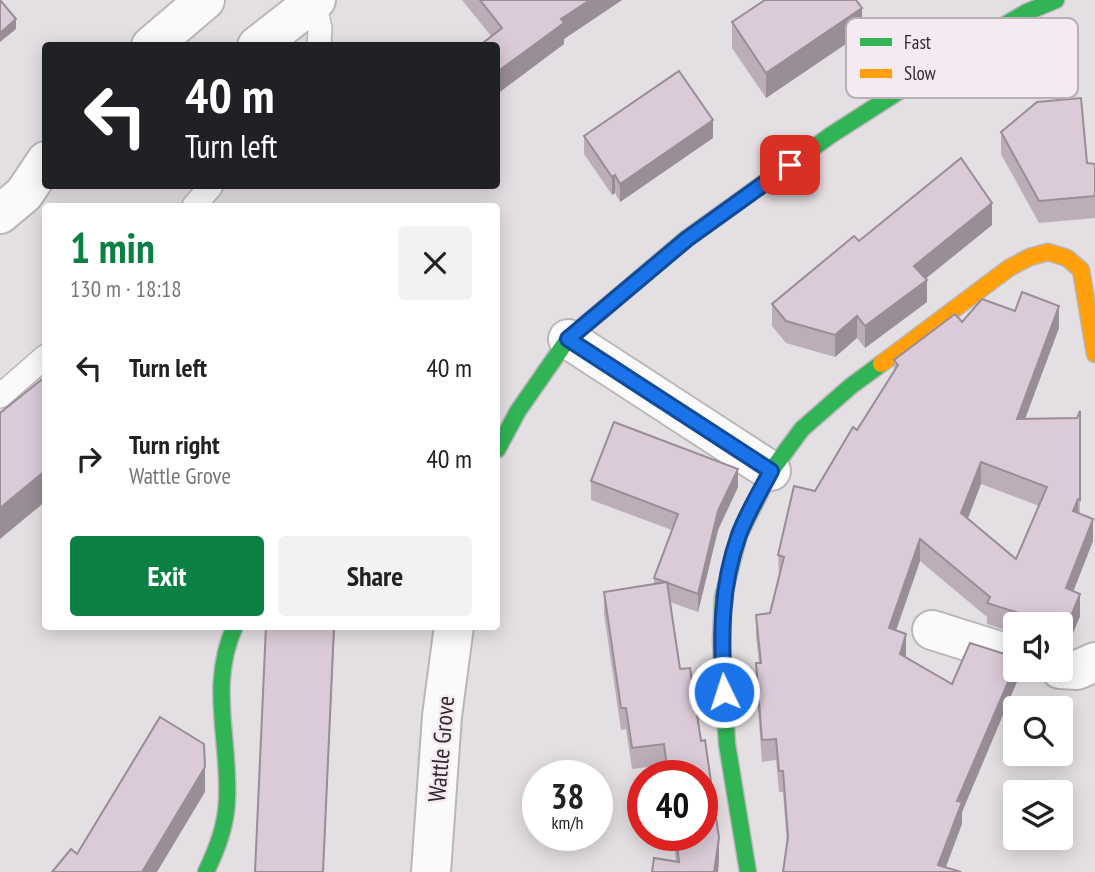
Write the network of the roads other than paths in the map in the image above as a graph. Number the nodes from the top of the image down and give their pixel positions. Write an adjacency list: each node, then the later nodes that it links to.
1 (205, 0): 5 (street)
2 (1056, 0): 4 (street)
3 (315, 1): 6 (street); 7 (lane)
4 (1017, 18)
5 (156, 42)
6 (262, 42)
7 (318, 42)
8 (889, 98): 13 (street)
9 (42, 167): 11 (street)
10 (208, 189): 12 (lane)
11 (23, 197)
12 (197, 203)
13 (568, 339): 17 (street); 18 (street)
14 (1095, 354): 18 (street)
15 (42, 359): 16 (lane)
16 (0, 396)
17 (500, 444)
18 (771, 471): 27 (street)
19 (233, 630): 25 (street)
20 (453, 630): 26 (street, Wattle Grove)
21 (932, 630): 22 (street)
22 (1003, 652)
23 (1095, 662): 24 (street)
24 (1073, 670)
25 (206, 872)
26 (431, 872)
27 (748, 872)

